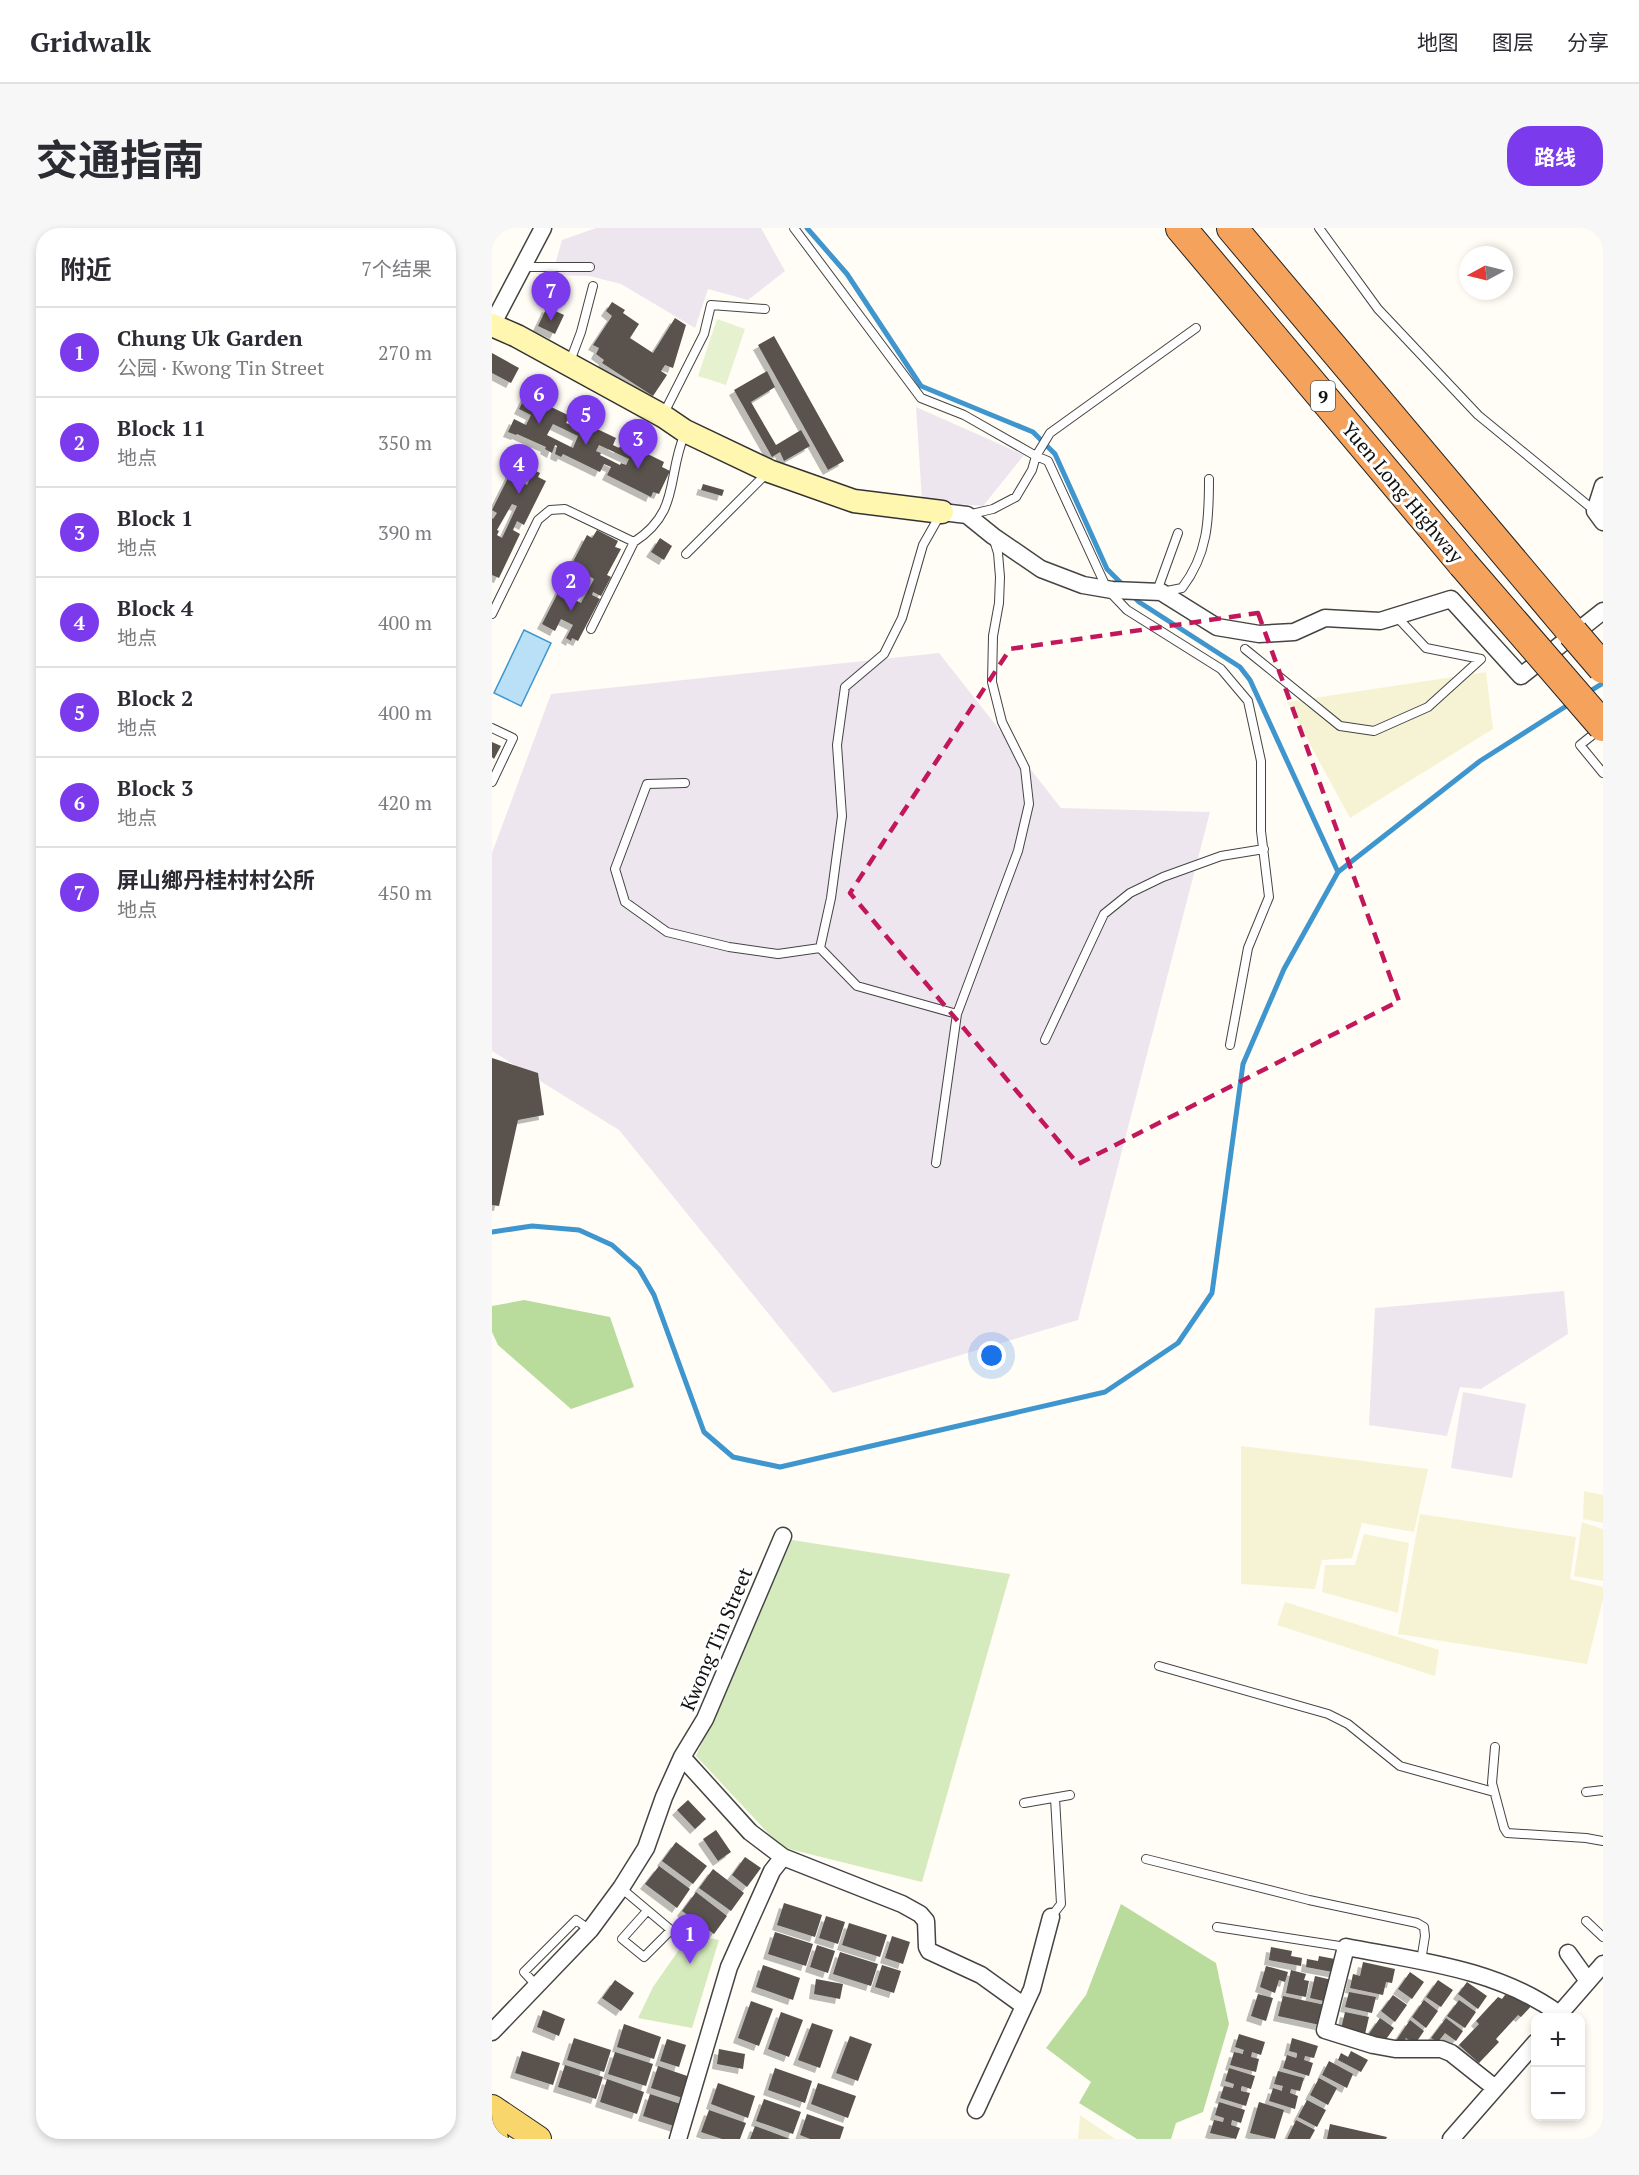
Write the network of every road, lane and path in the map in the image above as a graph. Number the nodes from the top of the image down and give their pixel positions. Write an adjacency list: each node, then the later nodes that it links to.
1 (543, 228): 6 (street)
2 (794, 228): 15 (lane)
3 (1181, 228): 36 (highway, Yuen Long Highway / 9, bridge)
4 (1232, 228): 32 (highway, Yuen Long Highway / 9)
5 (1319, 228): 21 (lane)
6 (523, 267): 7 (lane); 10 (street)
7 (590, 267)
8 (592, 286): 12 (lane)
9 (765, 309): 13 (lane)
10 (492, 325): 12 (street)
11 (1196, 328): 15 (lane)
12 (569, 364): 13 (street)
13 (663, 416): 14 (street)
14 (686, 431): 16 (street); 24 (lane)
15 (1036, 456): 20 (lane); 26 (lane)
16 (769, 471): 19 (street); 25 (lane)
17 (1209, 479): 27 (lane)
18 (1603, 486): 21 (street)
19 (942, 512): 20 (street); 42 (lane)
20 (967, 515): 23 (street)
21 (1599, 516)
22 (1178, 533): 27 (lane)
23 (993, 536): 26 (street); 43 (lane)
24 (634, 542): 29 (lane); 31 (lane)
25 (686, 554)
26 (1109, 589): 27 (street); 41 (lane)
27 (1159, 592): 30 (street)
28 (1603, 611): 30 (street)
29 (492, 614)
30 (1396, 616): 33 (lane)
31 (591, 629)
32 (1573, 633): 34 (highway, bridge); 35 (highway, Yuen Long Highway / 9, bridge)
33 (1245, 649)
34 (1603, 660)
35 (1603, 668)
36 (1603, 726): 38 (lane)
37 (492, 728): 39 (lane)
38 (1603, 773)
39 (492, 782)
40 (685, 783): 42 (lane)
41 (1264, 849): 44 (lane); 45 (lane)
42 (820, 948): 43 (lane)
43 (957, 1014): 46 (lane)
44 (1045, 1040)
45 (1230, 1045)
46 (936, 1163)
47 (783, 1536): 50 (street, Kwong Tin Street)
48 (1159, 1666): 52 (lane)
49 (1495, 1747): 52 (lane)
50 (682, 1757): 58 (street); 60 (street, Kwong Tin Street)
51 (1603, 1790): 53 (lane)
52 (1494, 1792): 57 (lane)
53 (1586, 1792)
54 (1070, 1795): 55 (lane)
55 (1055, 1798): 56 (lane); 62 (lane)
56 (1024, 1803)
57 (1603, 1841)
58 (783, 1857): 71 (street); 80 (street)
59 (1146, 1859): 68 (lane)
60 (621, 1888): 61 (lane); 74 (street, Kwong Tin Street)
61 (648, 1911): 61 (lane)
62 (1051, 1917): 71 (street)
63 (1586, 1921): 65 (lane)
64 (1217, 1927): 66 (lane)
65 (1603, 1938)
66 (1346, 1947): 68 (street); 76 (street)
67 (1568, 1953): 70 (street)
68 (1421, 1961): 72 (street)
69 (1603, 1964): 70 (street)
70 (1588, 1981): 73 (street)
71 (1024, 2006): 78 (street)
72 (1555, 2013)
73 (1561, 2013)
74 (492, 2032)
75 (1531, 2048): 76 (street)
76 (1495, 2088): 81 (street)
77 (492, 2108): 79 (main road)
78 (976, 2110)
79 (538, 2139)
80 (678, 2139)
81 (1451, 2139)

